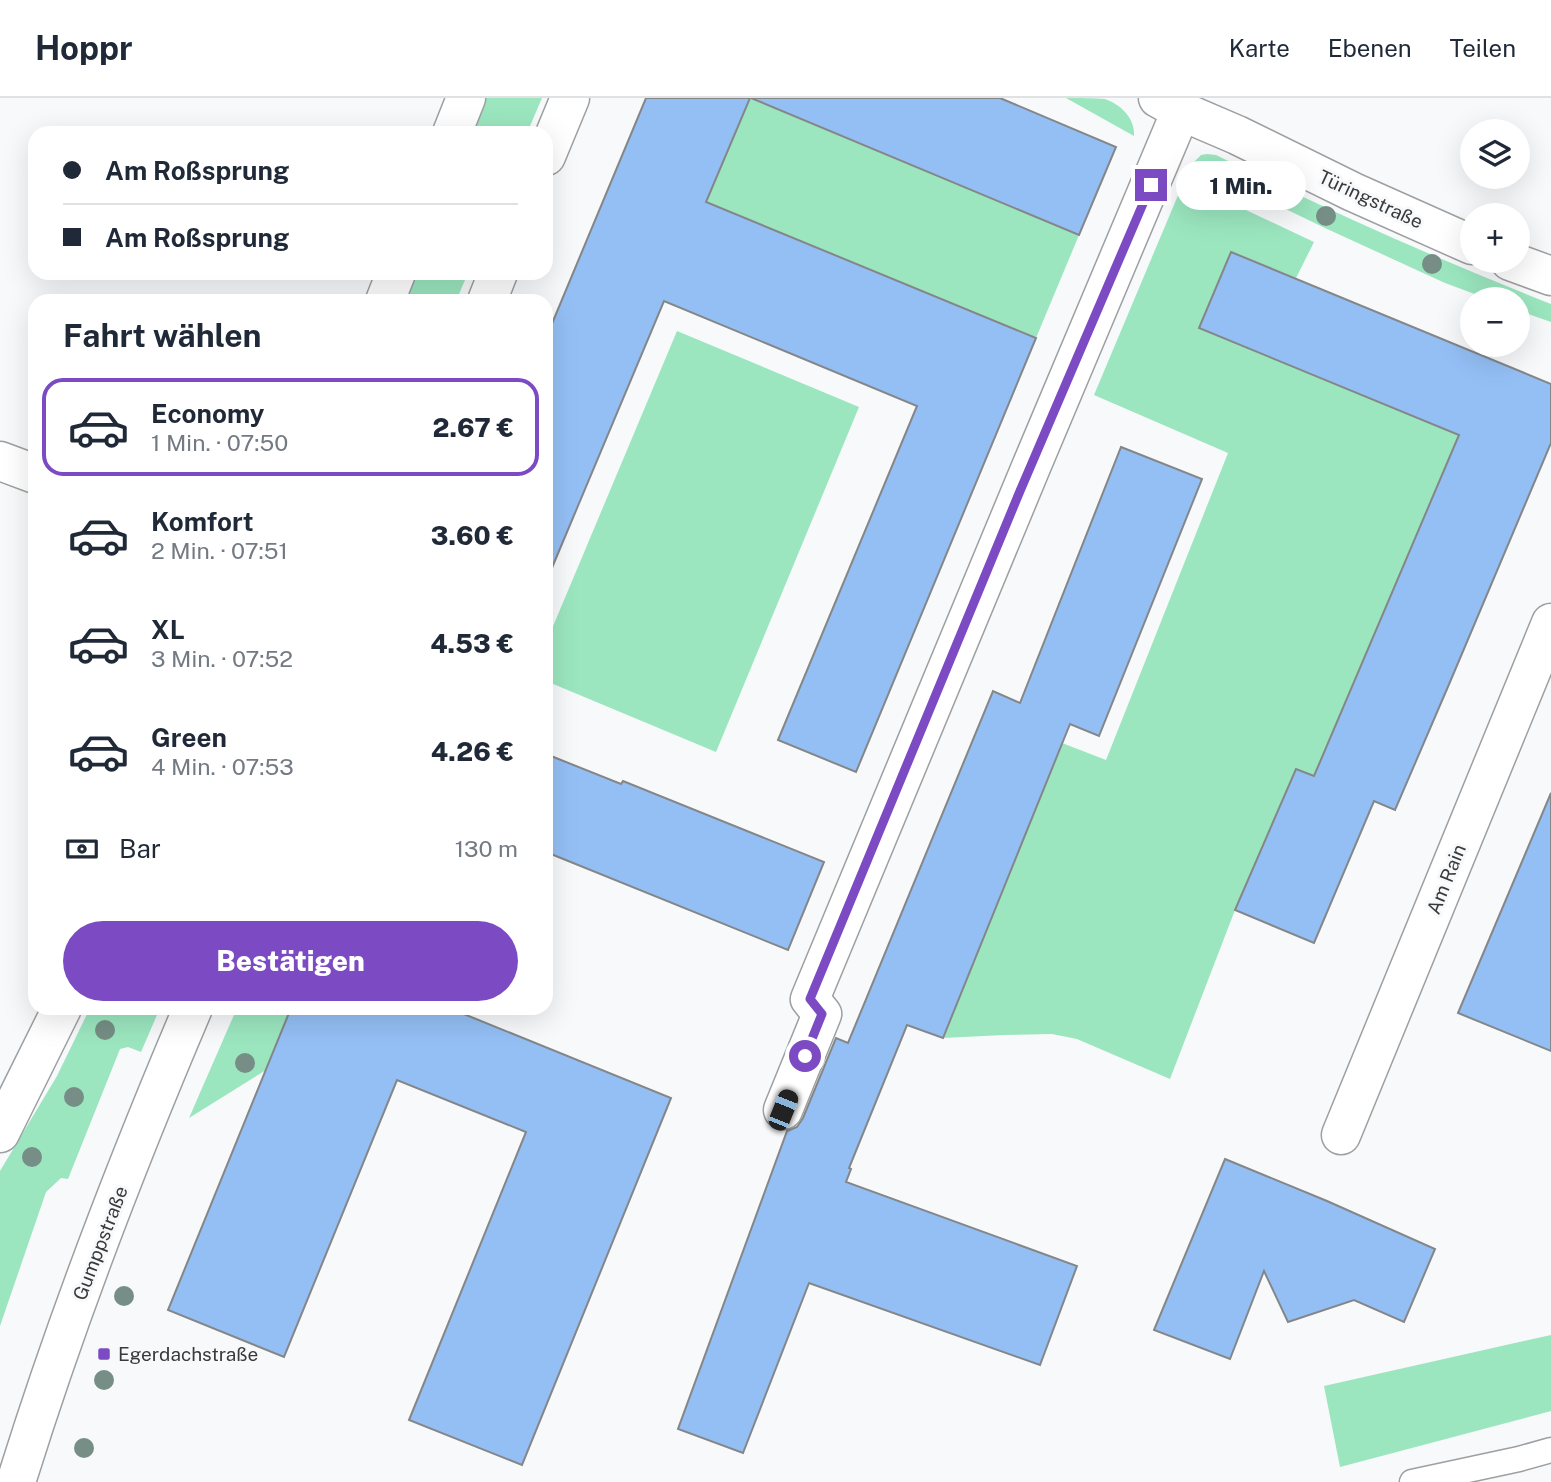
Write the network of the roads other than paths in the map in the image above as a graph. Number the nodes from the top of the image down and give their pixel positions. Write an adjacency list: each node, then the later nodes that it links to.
1 (466, 98): 4 (street)
2 (570, 98): 5 (street)
3 (1170, 105): 6 (street, Türingstraße); 14 (street)
4 (455, 126)
5 (553, 139)
6 (1460, 240)
7 (1530, 268): 8 (street)
8 (1551, 276)
9 (0, 461): 10 (street)
10 (28, 471)
11 (1551, 623): 16 (street, Am Rain)
12 (58, 1015): 15 (street)
13 (190, 1015): 19 (street, Gumppstraße)
14 (783, 1110)
15 (4, 1118)
16 (1341, 1135)
17 (1551, 1450): 18 (lane)
18 (1519, 1459): 20 (lane); 21 (lane)
19 (16, 1482)
20 (1412, 1482)
21 (1495, 1482)

